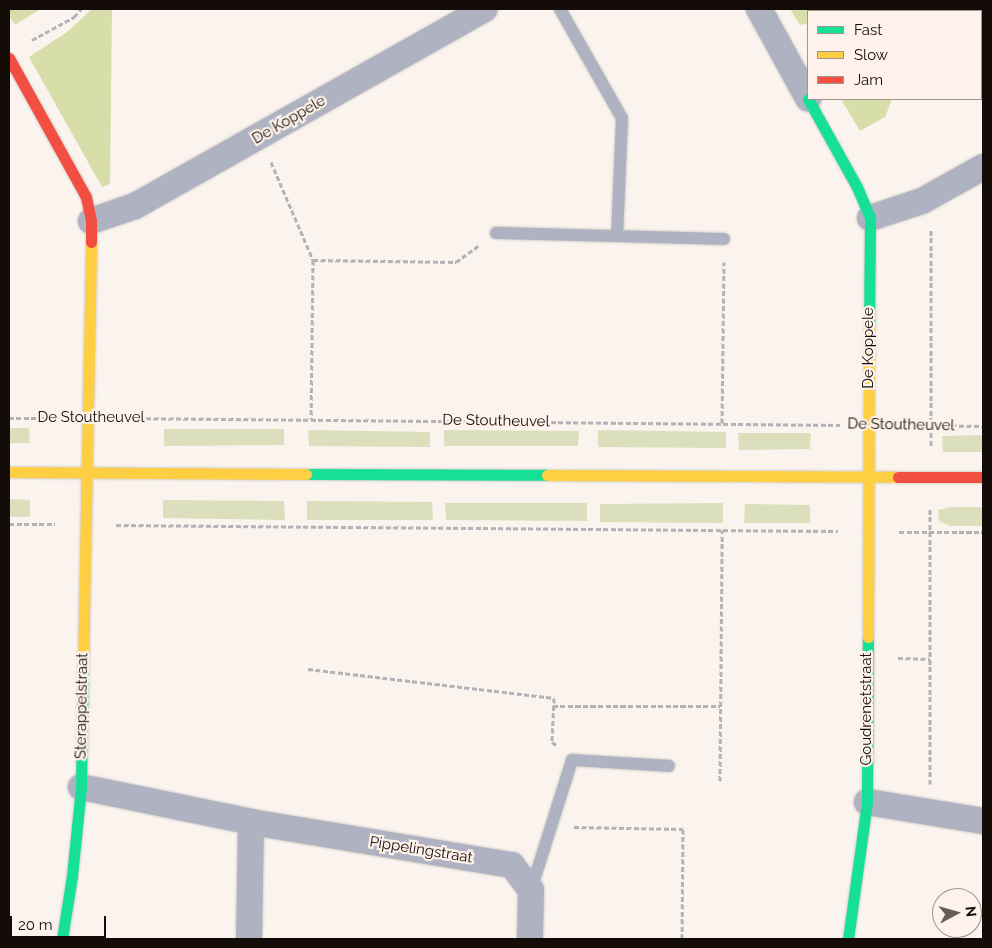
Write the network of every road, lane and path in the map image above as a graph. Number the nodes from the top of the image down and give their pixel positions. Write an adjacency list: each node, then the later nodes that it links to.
1 (81, 9): 5 (path)
2 (483, 9): 9 (street, De Koppele)
3 (560, 9): 15 (lane)
4 (759, 9): 7 (street, De Koppele)
5 (24, 44)
6 (9, 58): 13 (street)
7 (807, 97)
8 (809, 100): 12 (street, De Koppele)
9 (260, 136): 13 (street, De Koppele); 17 (path)
10 (983, 167): 11 (street)
11 (931, 197): 12 (street); 23 (path)
12 (870, 218): 22 (street, De Koppele)
13 (91, 221): 19 (street)
14 (496, 234): 15 (lane); 17 (path)
15 (617, 236): 16 (lane)
16 (724, 239): 21 (path)
17 (313, 260): 20 (path)
18 (9, 418): 19 (path, De Stoutheuvel)
19 (87, 418): 20 (path, De Stoutheuvel); 26 (street)
20 (311, 419): 21 (path, De Stoutheuvel)
21 (722, 423): 22 (path, De Stoutheuvel)
22 (868, 425): 23 (path, De Stoutheuvel); 27 (street, De Koppele)
23 (932, 426): 24 (path, De Stoutheuvel); 28 (path)
24 (983, 426)
25 (9, 472): 26 (street)
26 (86, 472): 27 (street); 31 (street, Sterappelstraat)
27 (868, 477): 28 (street); 33 (street, Goudrenetstraat)
28 (930, 477): 29 (street); 34 (path)
29 (983, 477)
30 (9, 524): 31 (path)
31 (86, 525): 32 (path); 42 (street, Sterappelstraat)
32 (722, 530): 33 (path); 38 (path)
33 (868, 531): 34 (path); 43 (street, Goudrenetstraat)
34 (930, 532): 35 (path); 44 (path)
35 (983, 532)
36 (308, 669): 37 (path)
37 (554, 706): 38 (path); 39 (path)
38 (721, 706): 41 (path)
39 (572, 760): 40 (lane); 47 (lane)
40 (669, 766)
41 (720, 781)
42 (81, 787): 46 (street, Pippelingstraat); 49 (street, Sterappelstraat)
43 (867, 802): 44 (street); 53 (street, Goudrenetstraat)
44 (930, 812): 45 (street)
45 (983, 820)
46 (251, 822): 48 (street, Pippelingstraat); 50 (street)
47 (551, 826): 48 (lane); 52 (path)
48 (531, 890): 51 (street)
49 (62, 939)
50 (248, 939)
51 (530, 939)
52 (682, 939)
53 (848, 939)

